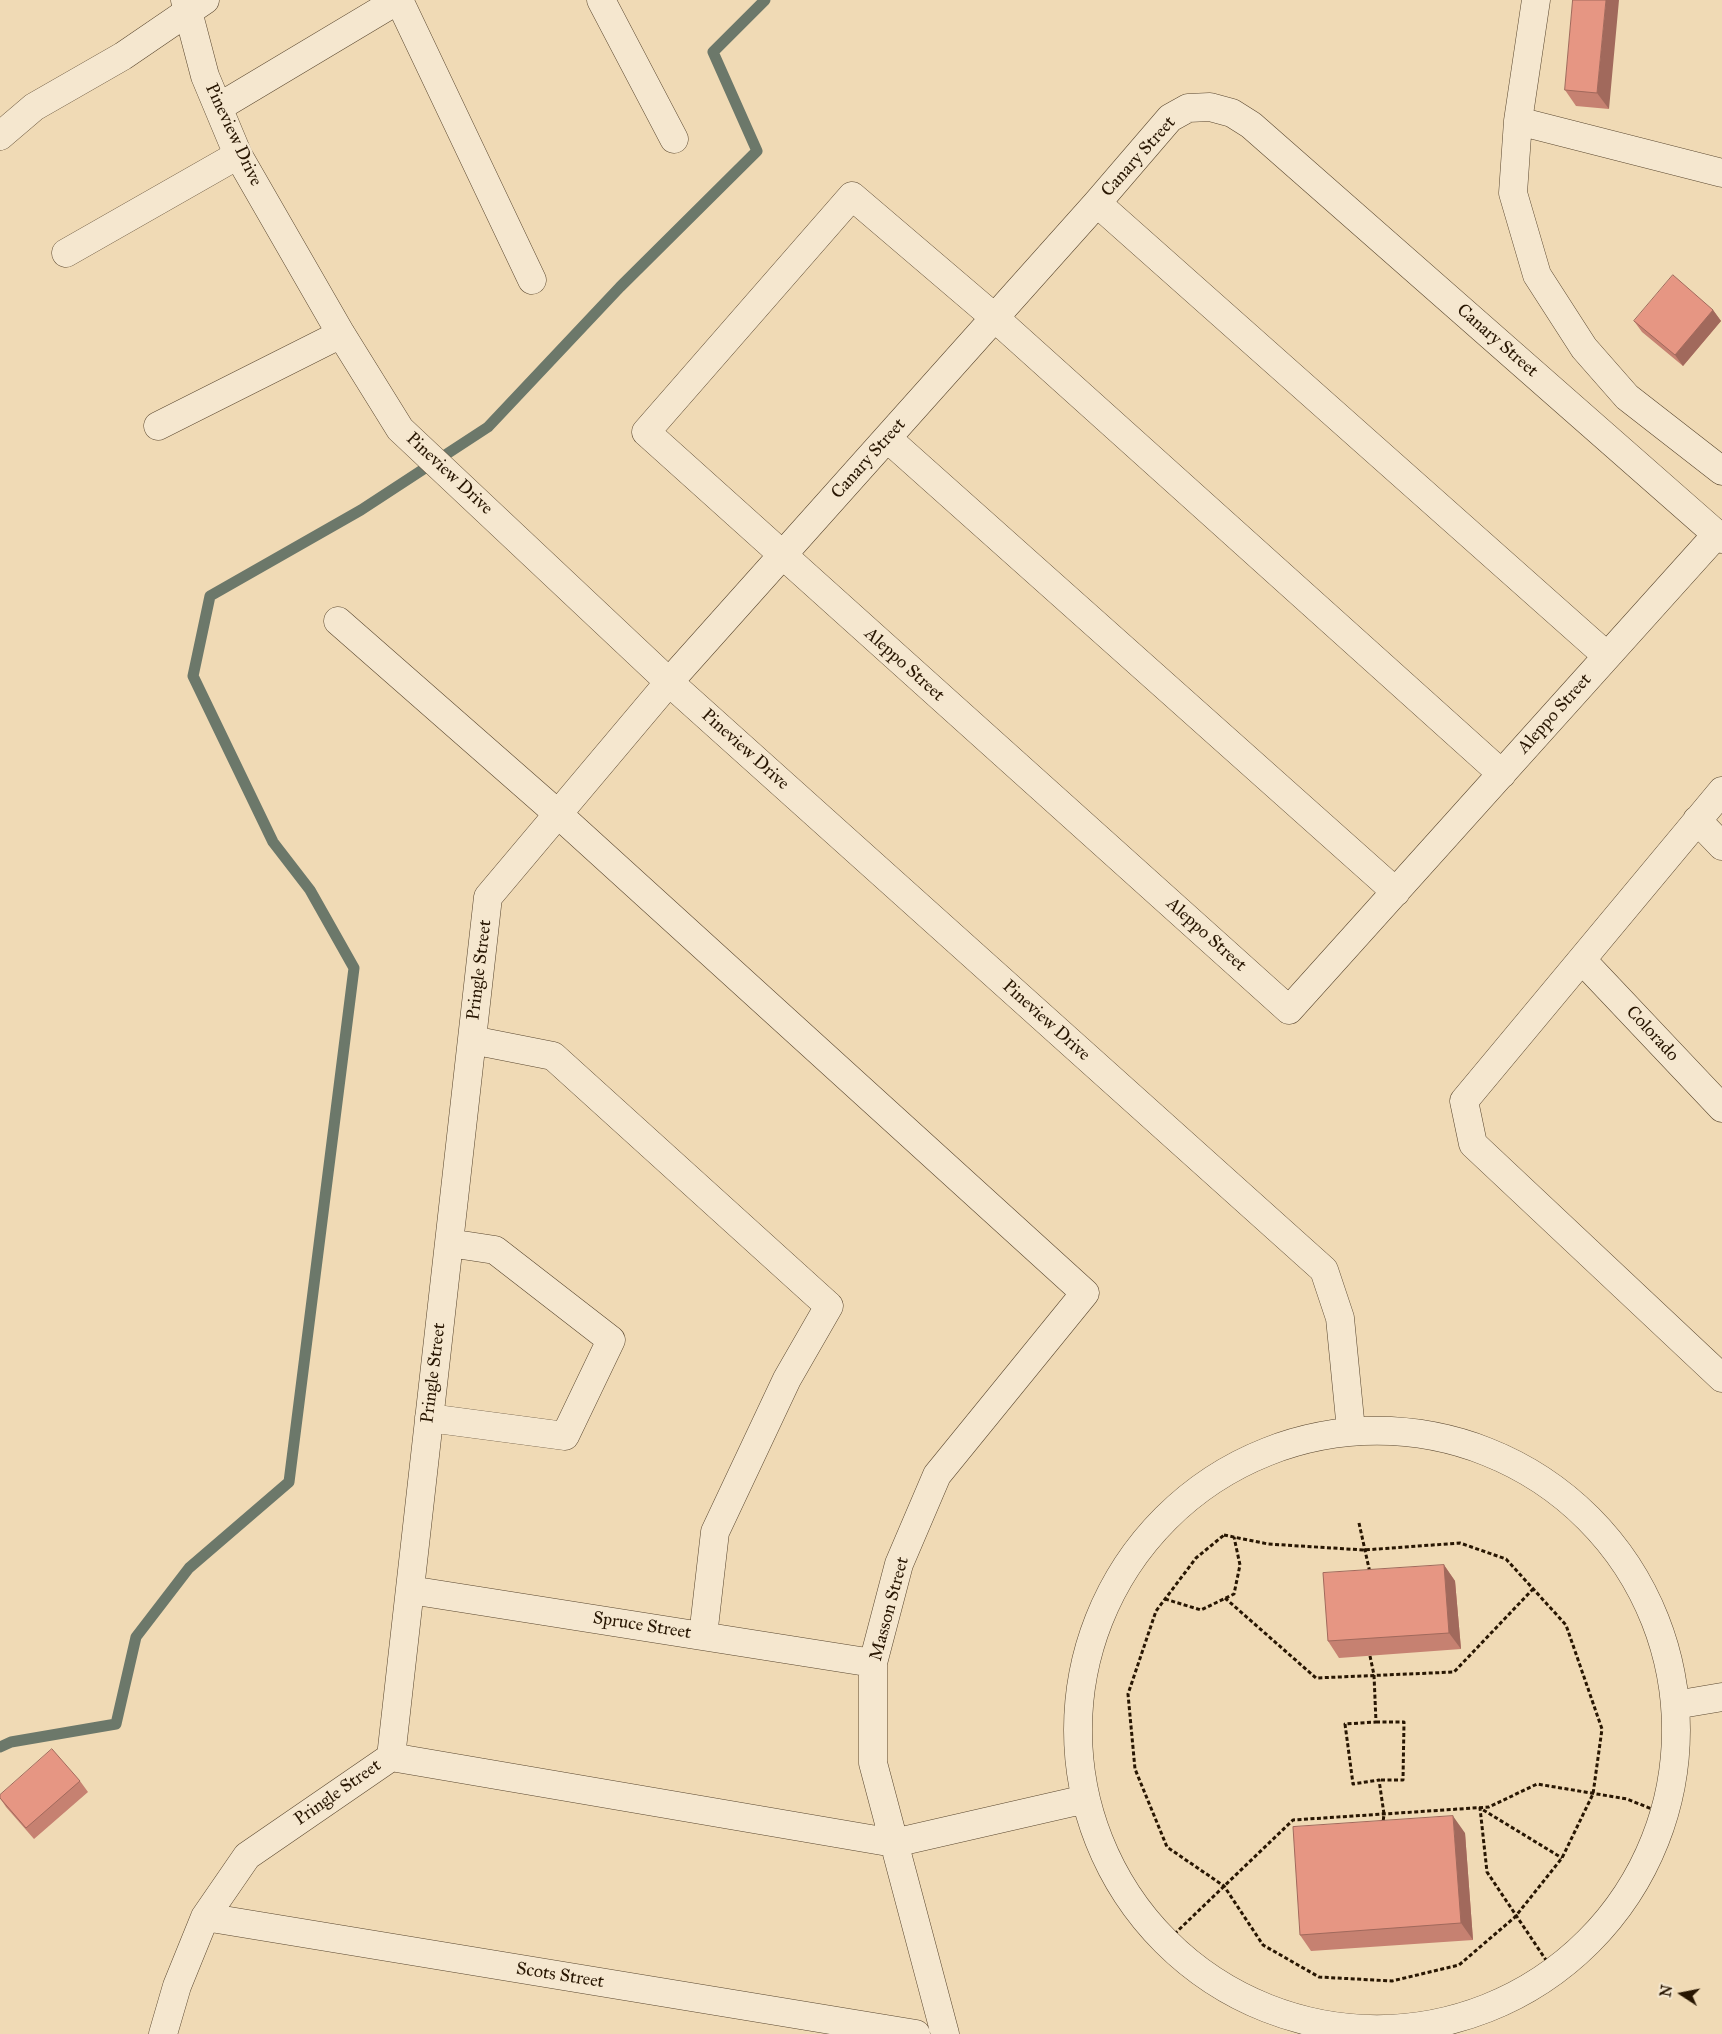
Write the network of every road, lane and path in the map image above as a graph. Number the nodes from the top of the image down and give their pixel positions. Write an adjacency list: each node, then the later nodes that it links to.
1 (399, 0): 5 (street); 13 (street)
2 (601, 0): 8 (street)
3 (1536, 0): 6 (street)
4 (193, 4): 5 (street, Pineview Drive); 7 (street)
5 (219, 107): 9 (street, Pineview Drive)
6 (1518, 121): 10 (street); 18 (street)
7 (0, 136)
8 (674, 139)
9 (238, 155): 12 (street); 15 (street, Pineview Drive)
10 (1722, 173)
11 (1097, 203): 14 (street, Canary Street); 19 (street, Canary Street); 22 (street)
12 (66, 253)
13 (532, 280)
14 (994, 318): 17 (street, Canary Street); 20 (street, Aleppo Street); 24 (street)
15 (340, 334): 16 (street); 23 (street, Pineview Drive)
16 (158, 426)
17 (887, 438): 20 (street, Canary Street); 29 (street)
18 (1722, 471)
19 (1720, 536): 22 (street, Aleppo Street)
20 (782, 556): 23 (street, Canary Street); 29 (street, Aleppo Street)
21 (338, 621): 26 (street)
22 (1607, 656): 24 (street, Aleppo Street)
23 (669, 682): 26 (street, Pringle Street); 36 (street, Pineview Drive)
24 (1502, 774): 29 (street, Aleppo Street)
25 (1722, 791): 27 (street)
26 (558, 814): 31 (street, Pringle Street); 47 (street, Masson Street)
27 (1697, 820): 28 (street); 30 (street)
28 (1722, 846)
29 (1396, 892)
30 (1582, 960): 32 (street, Colorado); 34 (street)
31 (472, 1040): 33 (street, Pringle Street); 45 (street)
32 (1722, 1108)
33 (449, 1243): 35 (street, Pringle Street); 35 (street)
34 (1722, 1378)
35 (429, 1418): 42 (street, Pringle Street)
36 (1351, 1430): 50 (street); 55 (street)
37 (1359, 1523): 39 (path)
38 (1234, 1537): 39 (path); 43 (path); 44 (path)
39 (1364, 1550): 40 (path); 41 (path)
40 (1371, 1578)
41 (1533, 1589): 48 (path); 54 (path)
42 (410, 1590): 45 (street, Spruce Street); 52 (street, Pringle Street)
43 (1225, 1598): 44 (path); 48 (path)
44 (1165, 1599): 62 (path)
45 (703, 1636): 47 (street, Spruce Street)
46 (1370, 1656): 48 (path)
47 (873, 1663): 60 (street, Masson Street)
48 (1374, 1675): 51 (path)
49 (1722, 1697): 50 (street)
50 (1675, 1704): 58 (street)
51 (1376, 1722): 53 (path); 53 (path)
52 (391, 1757): 60 (street); 63 (street, Pringle Street)
53 (1379, 1780): 57 (path)
54 (1593, 1794): 56 (path); 58 (path); 61 (path)
55 (1086, 1799): 60 (street); 65 (street)
56 (1480, 1808): 57 (path); 61 (path); 64 (path)
57 (1384, 1814): 59 (path); 62 (path)
58 (1664, 1814): 66 (street)
59 (1382, 1830)
60 (894, 1843): 70 (street, Masson Street)
61 (1562, 1858): 64 (path)
62 (1224, 1886): 64 (path); 65 (path)
63 (205, 1917): 68 (street, Pringle Street); 69 (street, Scots Street)
64 (1515, 1918): 66 (path)
65 (1165, 1942): 67 (street)
66 (1554, 1972): 67 (street)
67 (1475, 2024)
68 (163, 2034)
69 (916, 2034)
70 (945, 2034)

